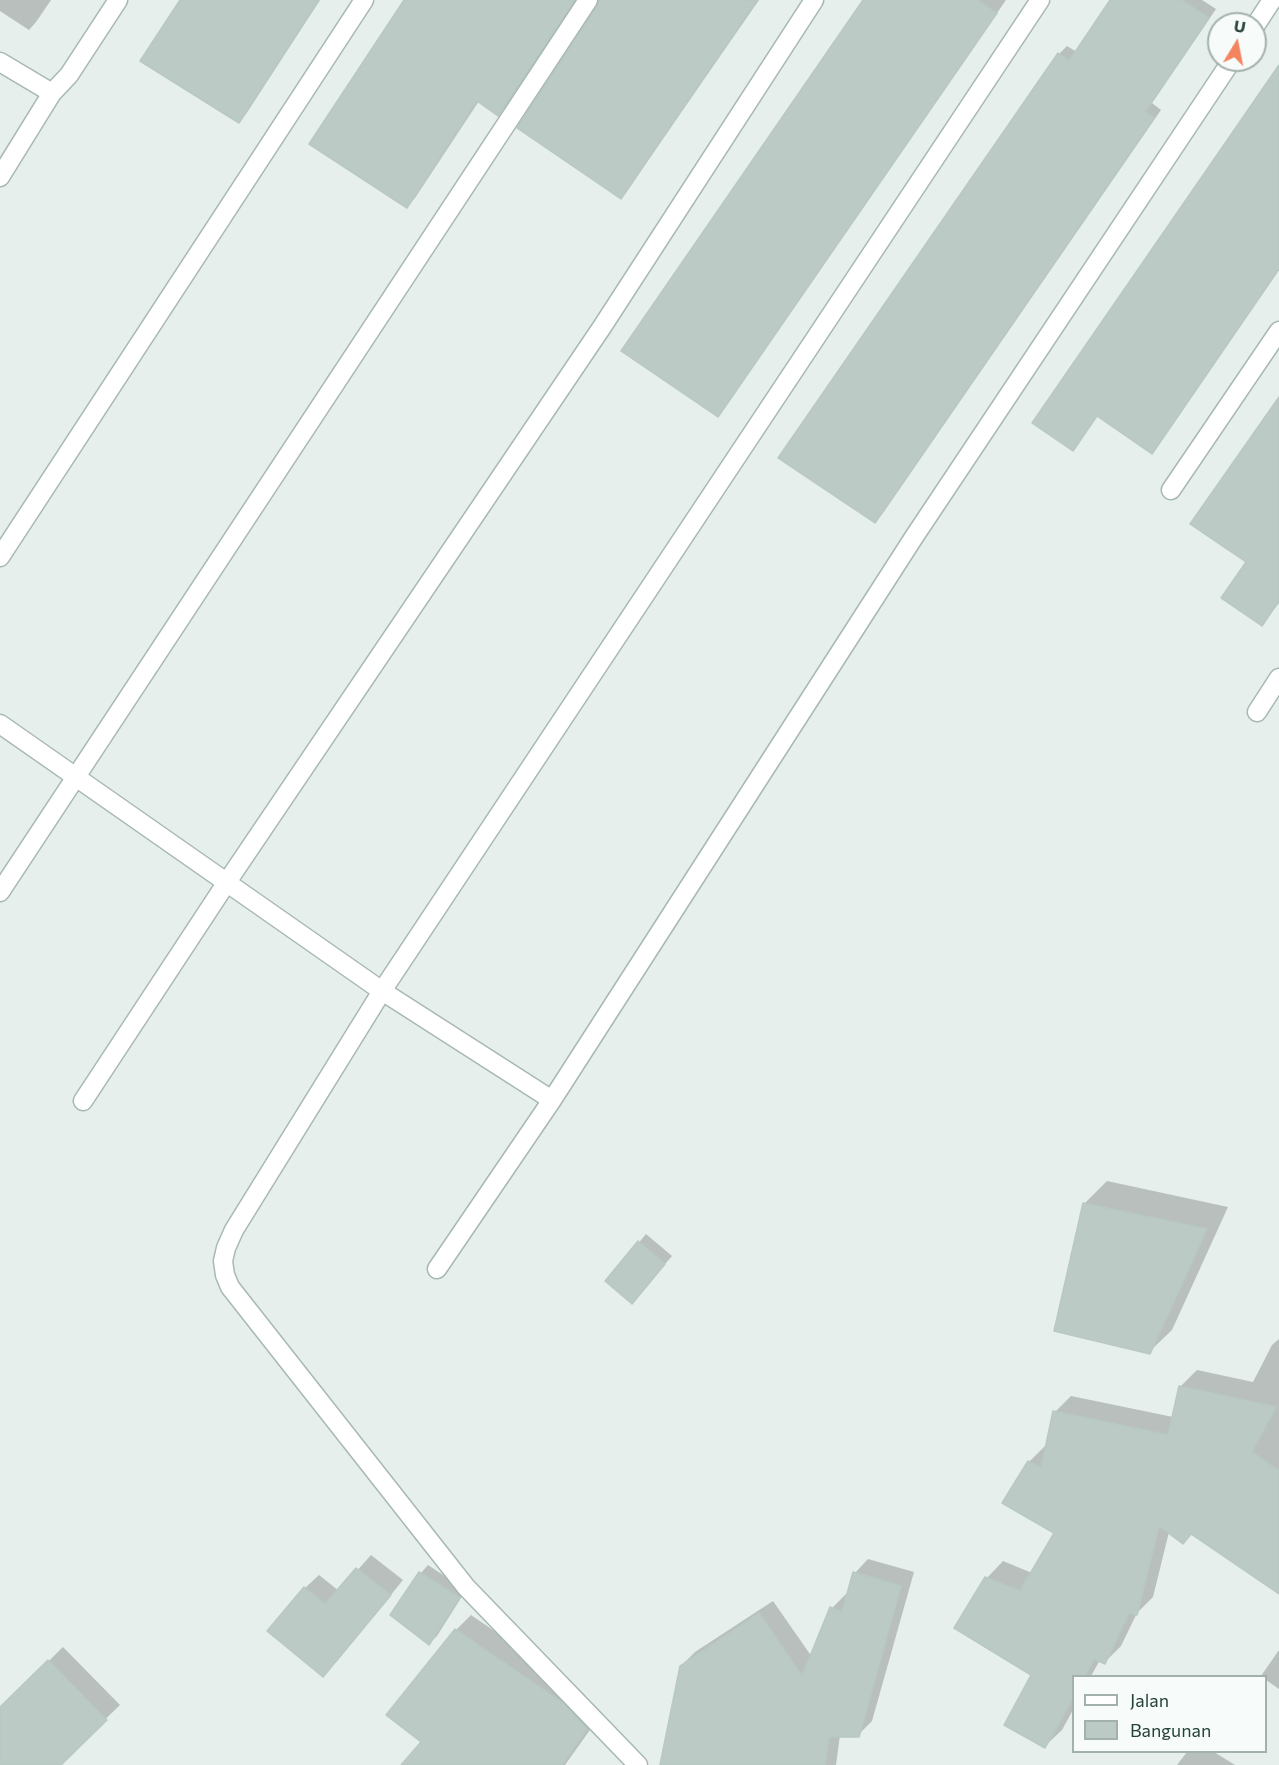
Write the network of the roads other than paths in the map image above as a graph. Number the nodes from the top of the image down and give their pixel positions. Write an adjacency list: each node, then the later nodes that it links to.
1 (118, 0): 8 (street)
2 (364, 0): 12 (street)
3 (588, 0): 16 (street)
4 (814, 0): 17 (street)
5 (1040, 0): 19 (street)
6 (0, 62): 8 (street)
7 (1224, 72): 20 (street)
8 (52, 93): 9 (street)
9 (0, 177)
10 (1279, 331): 11 (street)
11 (1171, 490)
12 (0, 557)
13 (1279, 678): 14 (street)
14 (1257, 712)
15 (0, 724): 16 (street)
16 (76, 778): 17 (street); 18 (street)
17 (227, 882): 19 (street); 21 (street)
18 (0, 892)
19 (382, 991): 20 (street); 23 (street)
20 (552, 1100): 22 (street)
21 (83, 1101)
22 (437, 1269)
23 (638, 1765)

